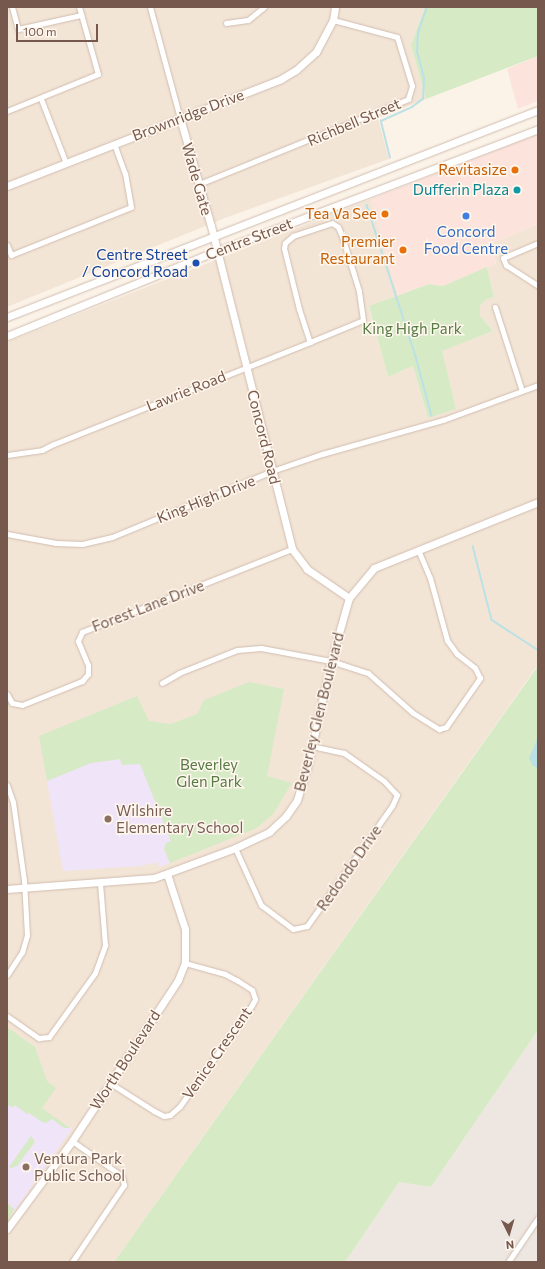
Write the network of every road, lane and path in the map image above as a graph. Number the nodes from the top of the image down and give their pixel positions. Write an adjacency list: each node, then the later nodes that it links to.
1 (12, 7): 6 (street)
2 (79, 7): 6 (street)
3 (150, 7): 12 (street, Wade Gate)
4 (264, 7): 8 (street)
5 (335, 7): 7 (street, Brownridge Drive)
6 (81, 15): 9 (street)
7 (333, 20): 12 (street, Brownridge Drive); 16 (street, Richbell Street)
8 (226, 23)
9 (41, 98): 11 (street); 15 (street)
10 (538, 110): 18 (street, Centre Street)
11 (7, 111)
12 (180, 118): 14 (street, Brownridge Drive); 16 (street, Wade Gate)
13 (538, 129): 21 (street, Centre Street)
14 (114, 144): 15 (street, Brownridge Drive); 20 (street)
15 (66, 163): 17 (street, Brownridge Drive)
16 (199, 184): 18 (street, Wade Gate)
17 (7, 186)
18 (213, 235): 21 (street, Wade Gate); 24 (street, Centre Street)
19 (538, 243): 22 (street)
20 (7, 245)
21 (216, 251): 25 (street, Centre Street); 27 (street, Concord Road)
22 (538, 286)
23 (495, 307): 29 (street)
24 (7, 316)
25 (7, 336)
26 (310, 342): 26 (street, Lawrie Road); 27 (street, Lawrie Road)
27 (246, 366): 30 (street, Lawrie Road); 31 (street, Concord Road)
28 (538, 385): 29 (street, King High Drive)
29 (522, 391): 31 (street, King High Drive)
30 (7, 455)
31 (272, 471): 33 (street, King High Drive); 34 (street, Concord Road)
32 (538, 502): 35 (street, Beverley Glen Boulevard)
33 (7, 534)
34 (292, 549): 36 (street, Concord Road); 39 (street, Forest Lane Drive)
35 (418, 550): 36 (street, Beverley Glen Boulevard); 37 (street)
36 (349, 598): 37 (street, Beverley Glen Boulevard)
37 (330, 661): 38 (street); 40 (street, Beverley Glen Boulevard)
38 (162, 683)
39 (7, 694)
40 (312, 746): 42 (street, Beverley Glen Boulevard); 42 (street, Redondo Drive)
41 (7, 785): 45 (street)
42 (235, 848): 43 (street, Beverley Glen Boulevard)
43 (167, 874): 44 (street, Beverley Glen Boulevard); 47 (street, Worth Boulevard)
44 (100, 882): 45 (street, Beverley Glen Boulevard); 49 (street)
45 (25, 888): 46 (street, Beverley Glen Boulevard); 48 (street)
46 (7, 889)
47 (185, 963): 50 (street, Worth Boulevard); 50 (street, Venice Crescent)
48 (7, 975)
49 (7, 1016)
50 (110, 1083): 51 (street, Worth Boulevard)
51 (72, 1141): 53 (street, Worth Boulevard); 54 (street)
52 (538, 1218): 55 (street)
53 (7, 1229)
54 (72, 1262)
55 (508, 1262)

